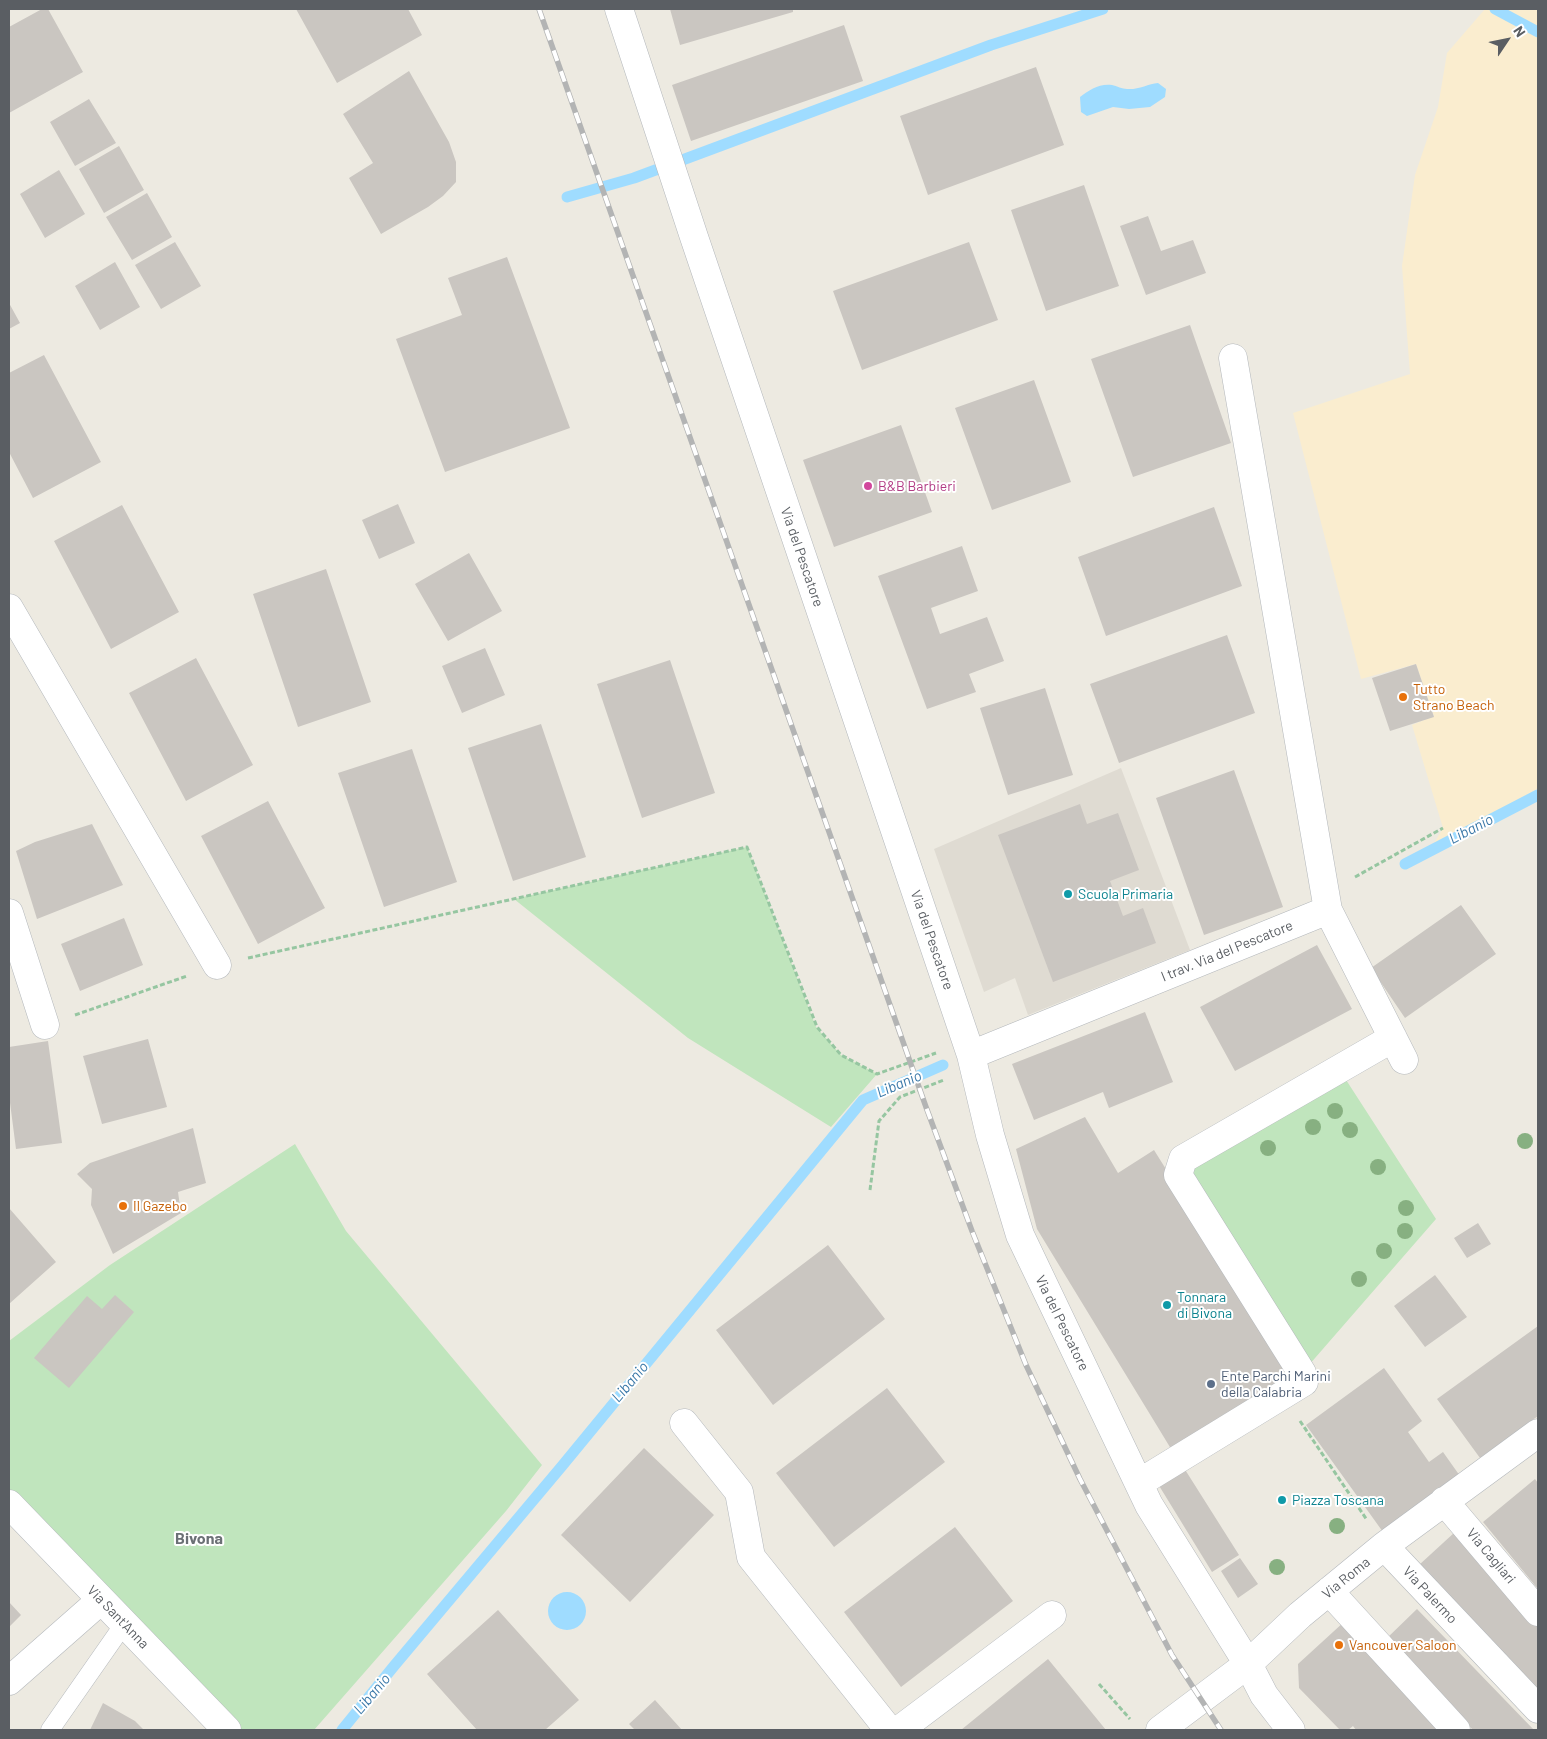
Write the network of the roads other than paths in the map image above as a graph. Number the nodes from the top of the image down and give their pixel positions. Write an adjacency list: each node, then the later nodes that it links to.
1 (619, 9): 8 (street, Via del Pescatore)
2 (1233, 358): 4 (street)
3 (9, 608): 6 (street)
4 (1326, 902): 8 (street, I trav. Via del Pescatore); 11 (street)
5 (9, 913): 7 (street)
6 (217, 965)
7 (45, 1025)
8 (970, 1055): 11 (street, Via del Pescatore)
9 (684, 1423): 26 (street)
10 (1538, 1433): 12 (street, Via Roma)
11 (1139, 1483): 20 (street, Via del Pescatore)
12 (1444, 1501): 14 (street, Via Roma); 17 (street, Via Cagliari)
13 (9, 1504): 16 (street, Via Sant'Anna)
14 (1384, 1546): 15 (street, Via Roma); 22 (street, Via Palermo)
15 (1329, 1591): 20 (street, Via Roma); 29 (street)
16 (101, 1600): 19 (street, Via Sant'Anna); 21 (street)
17 (1538, 1612)
18 (1052, 1615): 27 (street)
19 (124, 1624): 24 (lane); 25 (street, Via Sant'Anna)
20 (1248, 1664): 23 (street, Via Roma); 28 (street, Via del Pescatore)
21 (9, 1681)
22 (1538, 1709)
23 (1147, 1727)
24 (50, 1730)
25 (227, 1730)
26 (889, 1730)
27 (899, 1730)
28 (1291, 1730)
29 (1456, 1730)

